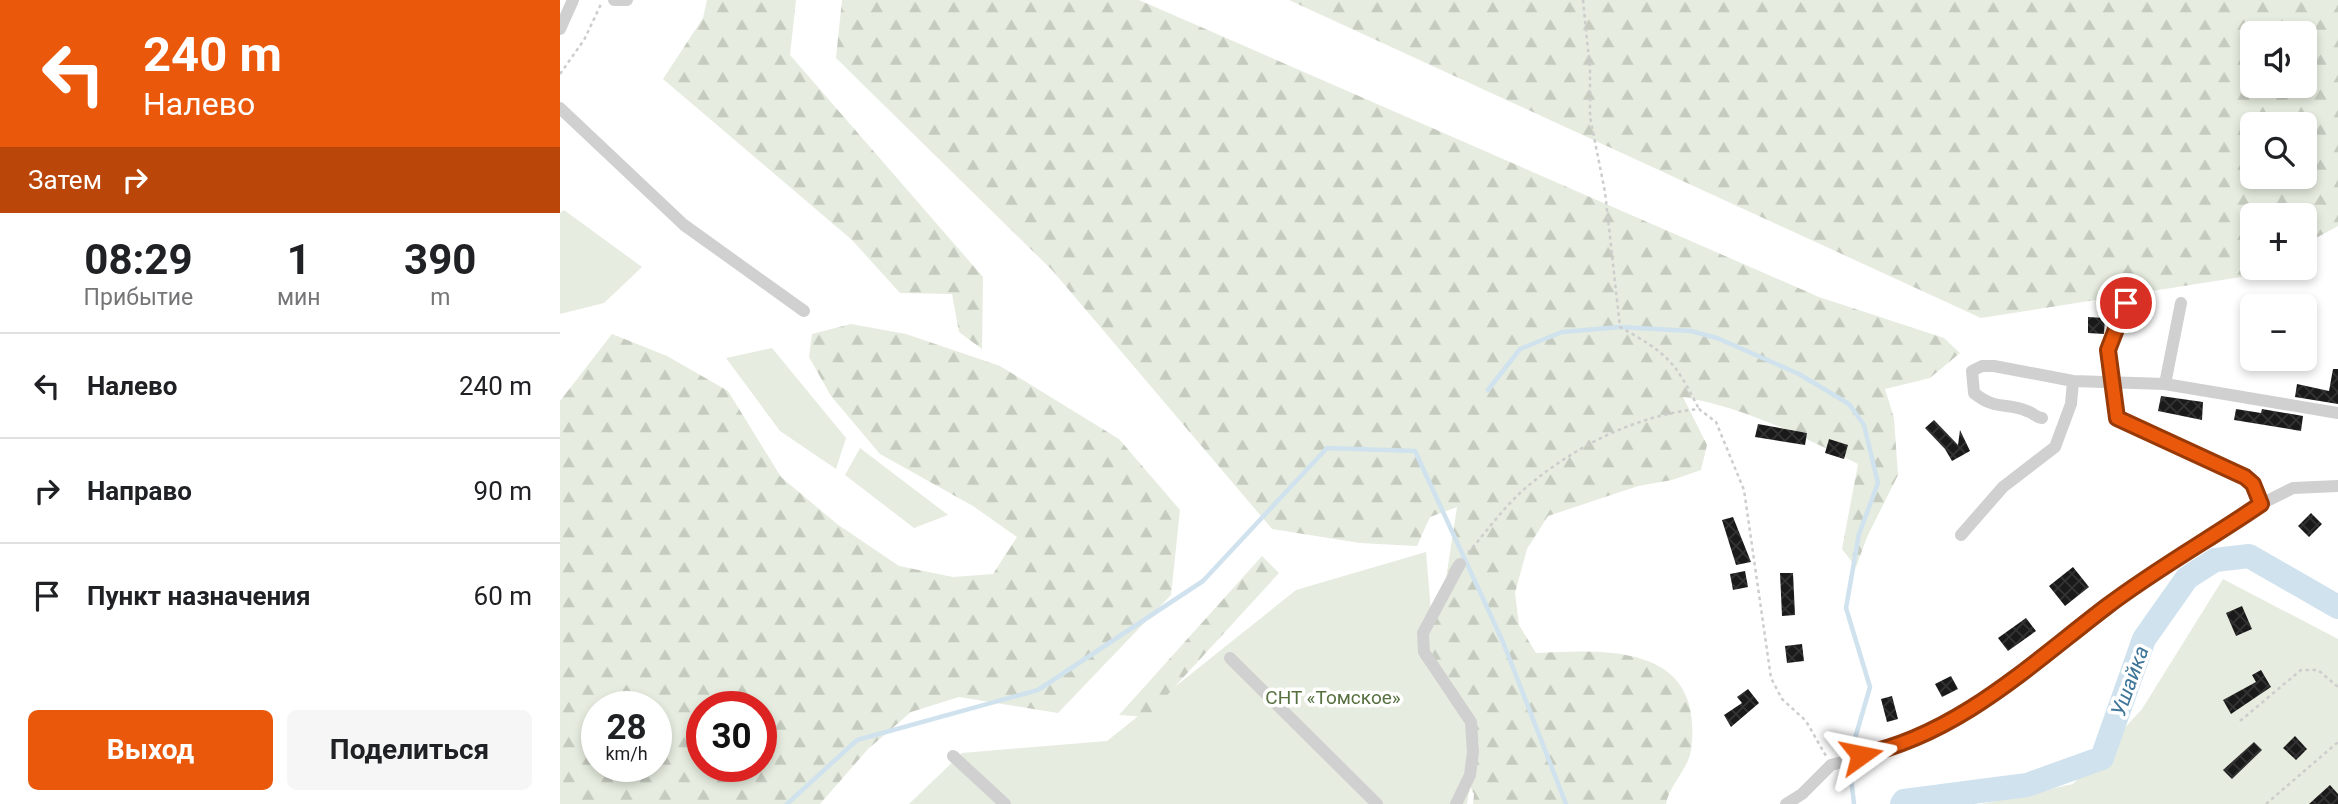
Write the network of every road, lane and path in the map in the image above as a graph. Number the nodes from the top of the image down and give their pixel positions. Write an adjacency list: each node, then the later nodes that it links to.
1 (573, 0): 6 (street)
2 (603, 0): 7 (path)
3 (614, 0): 4 (street)
4 (627, 0)
5 (1583, 0): 15 (path)
6 (560, 29)
7 (560, 74)
8 (560, 108): 11 (street)
9 (2126, 303): 13 (street)
10 (2181, 303): 14 (street)
11 (804, 311)
12 (2073, 381): 13 (street); 17 (street); 20 (street)
13 (2110, 383): 14 (street); 19 (street)
14 (2165, 384): 16 (street)
15 (1699, 409): 21 (path); 27 (path)
16 (2338, 413)
17 (2042, 418)
18 (2338, 486): 19 (street)
19 (2261, 504): 27 (street)
20 (1961, 535)
21 (1460, 564): 30 (street)
22 (1230, 658): 29 (street)
23 (2338, 687): 24 (path)
24 (2239, 721)
25 (2338, 742): 32 (path)
26 (953, 756): 28 (street)
27 (1831, 765): 31 (street)
28 (1005, 804)
29 (1377, 804)
30 (1456, 804)
31 (1786, 804)
32 (2266, 804)

